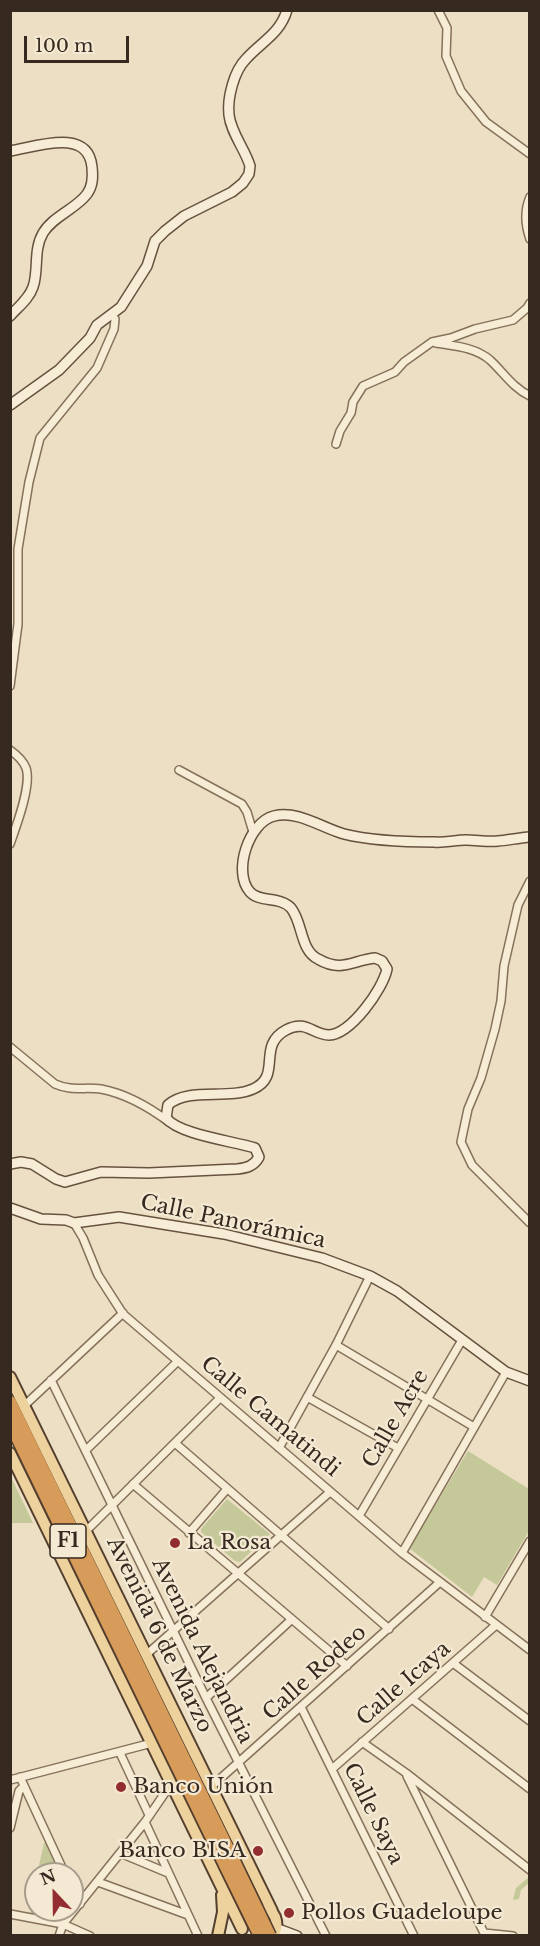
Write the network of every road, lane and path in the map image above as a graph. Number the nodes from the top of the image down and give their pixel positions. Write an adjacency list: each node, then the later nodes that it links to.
1 (287, 10): 8 (street)
2 (438, 10): 4 (street)
3 (10, 151): 9 (street)
4 (530, 154)
5 (530, 196): 6 (street)
6 (530, 239)
7 (530, 303): 10 (street)
8 (112, 314): 12 (street); 14 (street)
9 (10, 316)
10 (432, 342): 11 (street); 13 (street)
11 (530, 396)
12 (10, 405)
13 (336, 444)
14 (10, 686)
15 (10, 750): 19 (street)
16 (179, 770): 17 (street)
17 (253, 832): 18 (street); 22 (street)
18 (530, 837)
19 (10, 844)
20 (530, 881): 26 (street)
21 (10, 1047): 22 (street)
22 (171, 1124): 23 (street)
23 (10, 1164)
24 (10, 1208): 25 (street)
25 (74, 1223): 27 (street, Calle Panorámica); 28 (street, Calle Camatindi)
26 (530, 1223)
27 (370, 1275): 29 (street, Calle Panorámica); 30 (street)
28 (123, 1313): 31 (street, Calle Camatindi); 34 (street)
29 (462, 1340): 32 (street, Calle Panorámica); 38 (street, Calle Acre)
30 (336, 1345): 36 (street); 38 (street)
31 (177, 1362): 37 (street, Calle Camatindi); 46 (street)
32 (506, 1372): 35 (street, Calle Panorámica); 42 (street)
33 (10, 1377): 40 (main road, Avenida 6 de Marzo)
34 (51, 1380): 40 (street); 46 (street, Avenida Alejandria)
35 (530, 1381)
36 (307, 1397): 44 (street); 45 (street)
37 (220, 1398): 43 (street); 44 (street, Calle Camatindi)
38 (427, 1399): 42 (street); 45 (street, Calle Acre)
39 (10, 1402): 89 (highway, Avenida 6 de Marzo / F1)
40 (25, 1405): 53 (main road, Avenida 6 de Marzo)
41 (10, 1423): 89 (highway, Avenida 6 de Marzo / F1)
42 (474, 1427): 57 (street)
43 (175, 1443): 48 (street); 49 (street)
44 (279, 1448): 50 (street, Calle Camatindi)
45 (398, 1448): 52 (street, Calle Acre)
46 (86, 1450): 51 (street, Avenida Alejandria)
47 (10, 1453): 74 (main road)
48 (133, 1484): 51 (street); 54 (street)
49 (227, 1489): 54 (street); 55 (street)
50 (330, 1492): 52 (street, Calle Camatindi); 55 (street)
51 (112, 1505): 53 (street); 64 (street, Avenida Alejandria)
52 (359, 1516): 57 (street, Calle Camatindi)
53 (86, 1531): 66 (main road, Avenida 6 de Marzo)
54 (189, 1533): 58 (street)
55 (281, 1534): 58 (street); 63 (street)
56 (530, 1541): 60 (street)
57 (402, 1552): 59 (street, Calle Camatindi)
58 (239, 1573): 61 (street); 64 (street)
59 (440, 1582): 60 (street, Calle Camatindi); 63 (street, Calle Rodeo)
60 (485, 1617): 62 (street, Calle Camatindi)
61 (291, 1620): 68 (street); 69 (street)
62 (496, 1624): 65 (street, Calle Camatindi); 67 (street, Calle Icaya)
63 (389, 1629): 68 (street, Calle Rodeo)
64 (174, 1631): 66 (street); 69 (street, Avenida Alejandria)
65 (530, 1650)
66 (147, 1654): 83 (main road, Avenida 6 de Marzo)
67 (453, 1663): 70 (street, Calle Icaya); 72 (street)
68 (347, 1666): 71 (street, Calle Rodeo)
69 (206, 1698): 76 (street, Avenida Alejandria)
70 (412, 1699): 73 (street, Calle Icaya); 84 (street)
71 (301, 1707): 76 (street, Calle Rodeo); 77 (street, Calle Saya)
72 (530, 1721)
73 (362, 1742): 77 (street, Calle Icaya); 78 (street)
74 (152, 1743): 75 (street); 81 (main road)
75 (120, 1753): 79 (street); 85 (street)
76 (239, 1763): 83 (street, Calle Rodeo); 107 (street, Avenida Alejandria)
77 (332, 1769): 108 (street, Calle Saya)
78 (406, 1773): 90 (street); 101 (street)
79 (20, 1777): 80 (street); 82 (street)
80 (10, 1780)
81 (171, 1784): 85 (street); 93 (main road)
82 (24, 1786): 86 (street); 88 (street)
83 (212, 1786): 98 (main road, Avenida 6 de Marzo)
84 (530, 1789)
85 (147, 1818): 87 (street); 91 (street)
86 (10, 1828)
87 (120, 1853): 91 (street); 92 (street)
88 (59, 1862)
89 (230, 1863): 98 (highway, Avenida 6 de Marzo / F1, bridge); 105 (highway, Avenida 6 de Marzo / F1, bridge)
90 (530, 1870)
91 (168, 1873): 96 (street)
92 (98, 1882): 94 (street); 96 (street)
93 (220, 1886): 99 (main road); 100 (main road)
94 (84, 1899)
95 (10, 1914): 97 (street)
96 (188, 1915): 104 (street)
97 (63, 1924): 102 (street); 103 (street)
98 (276, 1928): 100 (main road); 106 (street)
99 (221, 1934)
100 (242, 1934)
101 (483, 1934): 109 (street)
102 (59, 1935)
103 (90, 1935)
104 (198, 1935)
105 (260, 1935)
106 (297, 1935)
107 (326, 1935)
108 (414, 1935)
109 (513, 1935)

